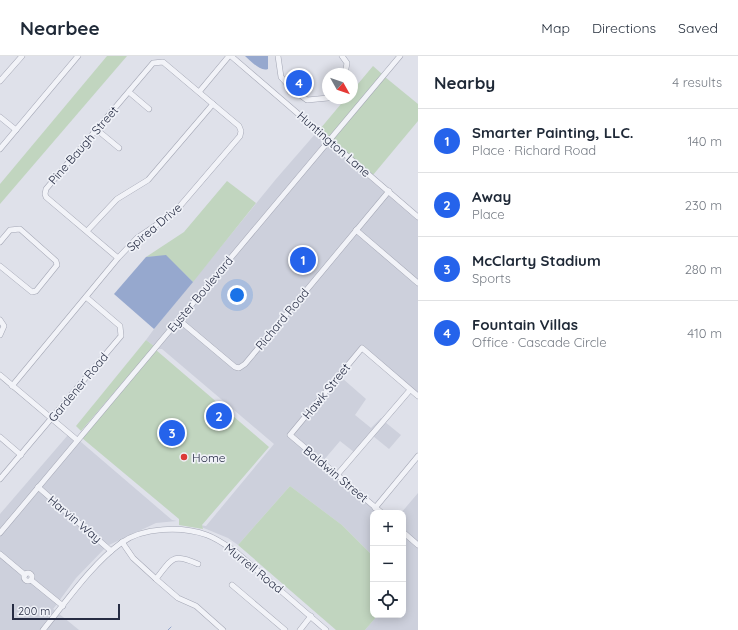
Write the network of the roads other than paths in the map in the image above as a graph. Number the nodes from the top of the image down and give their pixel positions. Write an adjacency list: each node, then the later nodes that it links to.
1 (22, 56): 9 (street)
2 (78, 56): 19 (street)
3 (230, 56): 12 (street); 14 (street, Huntington Lane)
4 (278, 56): 10 (street)
5 (342, 56): 8 (street)
6 (400, 56): 20 (street, Eyster Boulevard)
7 (158, 61): 11 (street, Pine Baugh Street); 12 (street, Spirea Drive)
8 (346, 68)
9 (0, 81)
10 (292, 90): 13 (street); 14 (street)
11 (129, 92): 16 (street); 18 (street, Pine Baugh Street)
12 (199, 92): 15 (street, Spirea Drive)
13 (322, 99)
14 (283, 100): 20 (street, Huntington Lane)
15 (213, 104): 26 (street); 28 (street, Spirea Drive)
16 (149, 109)
17 (0, 117): 19 (street)
18 (96, 129): 21 (street); 26 (street, Pine Baugh Street)
19 (16, 130): 22 (street)
20 (329, 140): 23 (street, Huntington Lane); 33 (street, Eyster Boulevard)
21 (119, 148)
22 (0, 149)
23 (389, 191): 24 (street, Huntington Lane); 25 (street, Richard Road)
24 (418, 217)
25 (356, 230): 30 (street); 33 (street, Richard Road)
26 (86, 231): 28 (street, Pine Baugh Street)
27 (0, 242): 29 (street)
28 (118, 258): 31 (street, Spirea Drive)
29 (0, 266)
30 (418, 283)
31 (86, 297): 36 (street, Spirea Drive); 39 (street, Gardener Road)
32 (0, 320): 34 (street)
33 (179, 320): 42 (street, Eyster Boulevard)
34 (0, 336)
35 (0, 376): 36 (street)
36 (12, 386): 39 (street)
37 (410, 390): 38 (street); 40 (street, Hawk Street); 45 (street)
38 (418, 396)
39 (51, 419): 42 (street); 43 (street, Gardener Road)
40 (290, 435): 45 (street, Baldwin Street)
41 (0, 437): 43 (street)
42 (77, 440): 47 (street, Eyster Boulevard)
43 (21, 454): 46 (street, Gardener Road)
44 (418, 456): 48 (street)
45 (337, 475): 48 (street, Baldwin Street)
46 (0, 479)
47 (38, 487): 50 (street, Eyster Boulevard); 54 (street, Harvin Way)
48 (375, 508): 49 (street, Baldwin Street)
49 (378, 510)
50 (0, 533)
51 (406, 534): 53 (street)
52 (122, 542): 54 (street, Murrell Road); 57 (street); 60 (street, Murrell Road)
53 (418, 544)
54 (112, 551): 59 (street, Murrell Road)
55 (0, 554): 59 (street)
56 (198, 564): 57 (street)
57 (156, 579): 62 (street)
58 (232, 586): 63 (street)
59 (63, 606): 61 (street, Murrell Road)
60 (311, 616): 64 (street); 65 (street, Murrell Road)
61 (43, 630)
62 (223, 630)
63 (285, 630)
64 (300, 630)
65 (326, 630)

